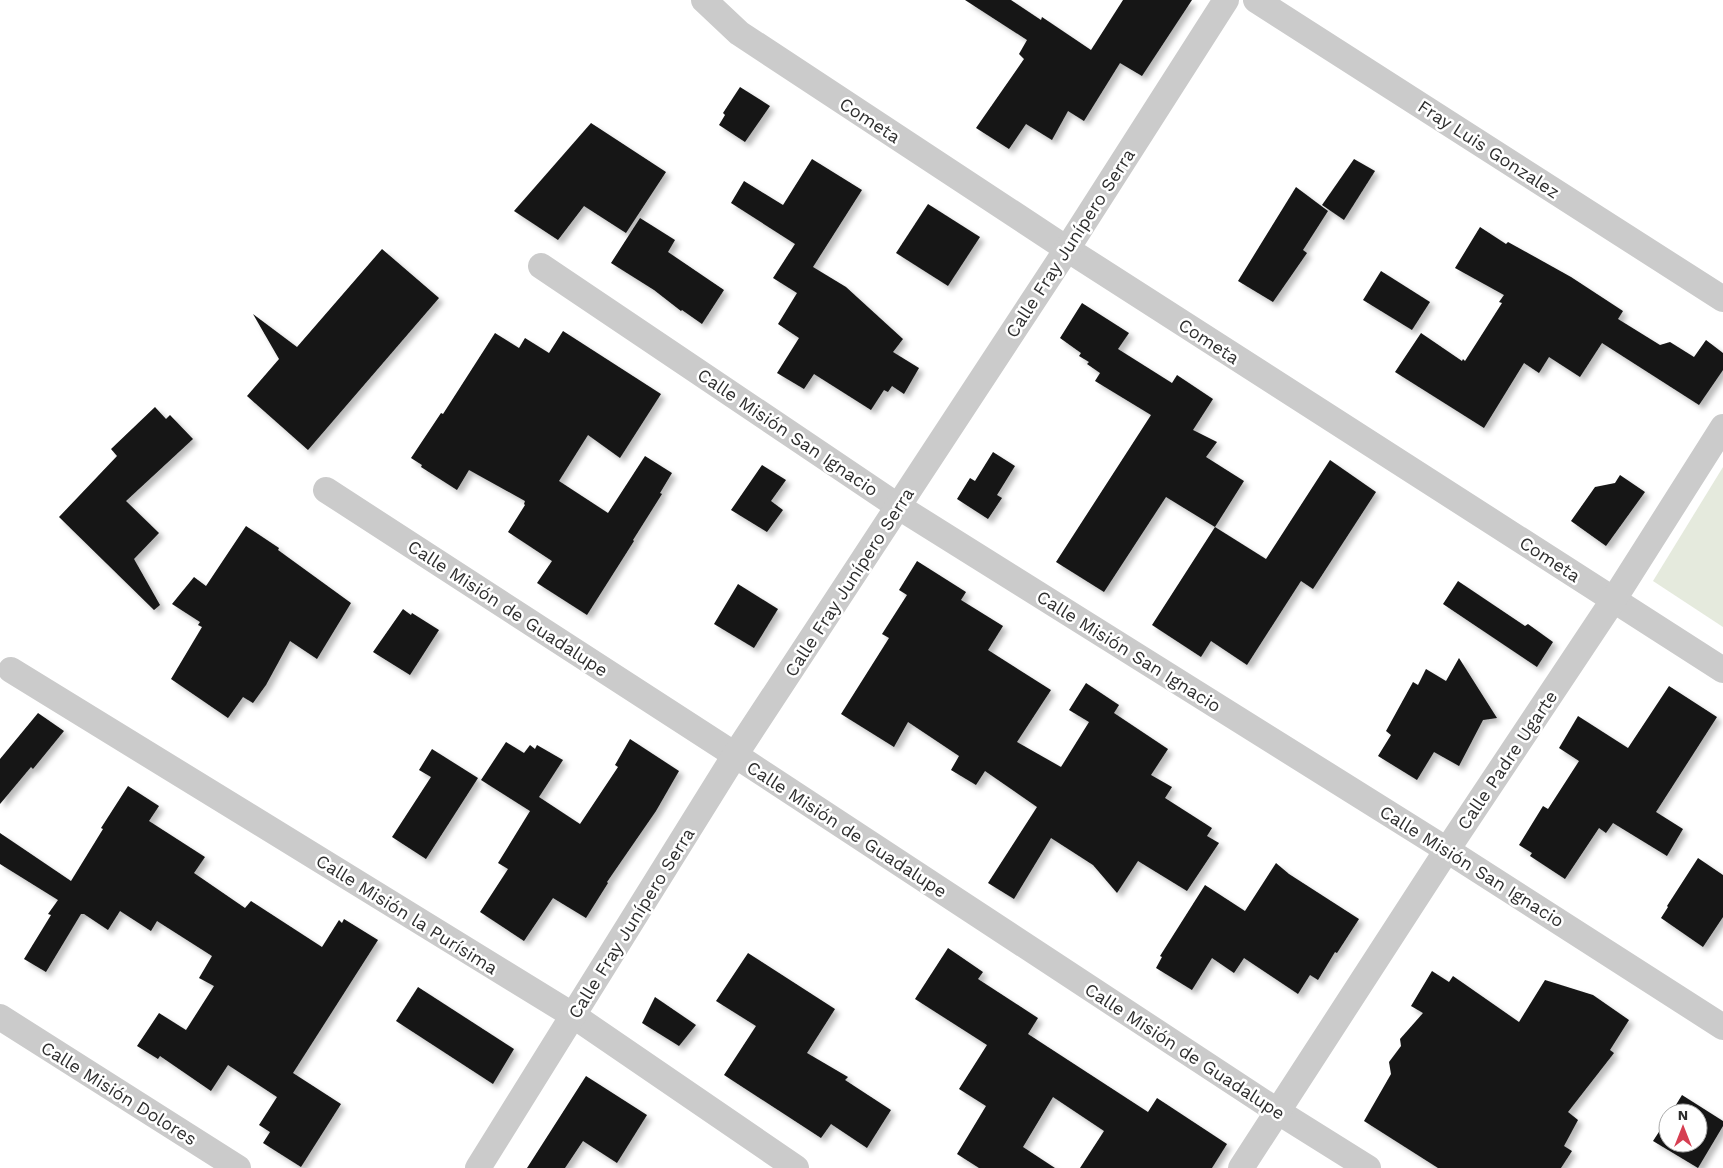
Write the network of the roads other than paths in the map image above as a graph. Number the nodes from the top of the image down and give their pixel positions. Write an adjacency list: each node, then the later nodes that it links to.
1 (704, 0): 4 (street, Cometa)
2 (1226, 0): 4 (street, Calle Fray Junípero Serra)
3 (1256, 0): 6 (street, Fray Luis Gonzalez)
4 (1067, 249): 9 (street, Calle Fray Junípero Serra); 10 (street, Cometa)
5 (541, 266): 9 (street, Calle Misión San Ignacio)
6 (1723, 299)
7 (1723, 427): 10 (street, Calle Padre Ugarte)
8 (326, 490): 13 (street, Calle Misión de Guadalupe)
9 (899, 507): 13 (street, Calle Fray Junípero Serra); 14 (street, Calle Misión San Ignacio)
10 (1614, 600): 12 (street, Cometa); 14 (street, Calle Padre Ugarte)
11 (11, 670): 15 (street, Calle Misión la Purísima)
12 (1723, 670)
13 (735, 755): 15 (street, Calle Fray Junípero Serra); 18 (street, Calle Misión de Guadalupe)
14 (1447, 850): 17 (street, Calle Misión San Ignacio); 18 (street, Calle Padre Ugarte)
15 (574, 1016): 20 (street, Calle Fray Junípero Serra); 21 (street, Calle Misión la Purísima)
16 (0, 1017): 19 (street, Calle Misión Dolores)
17 (1723, 1027)
18 (1277, 1111): 22 (street, Calle Padre Ugarte); 23 (street, Calle Misión de Guadalupe)
19 (238, 1168)
20 (478, 1168)
21 (796, 1168)
22 (1240, 1168)
23 (1368, 1168)

